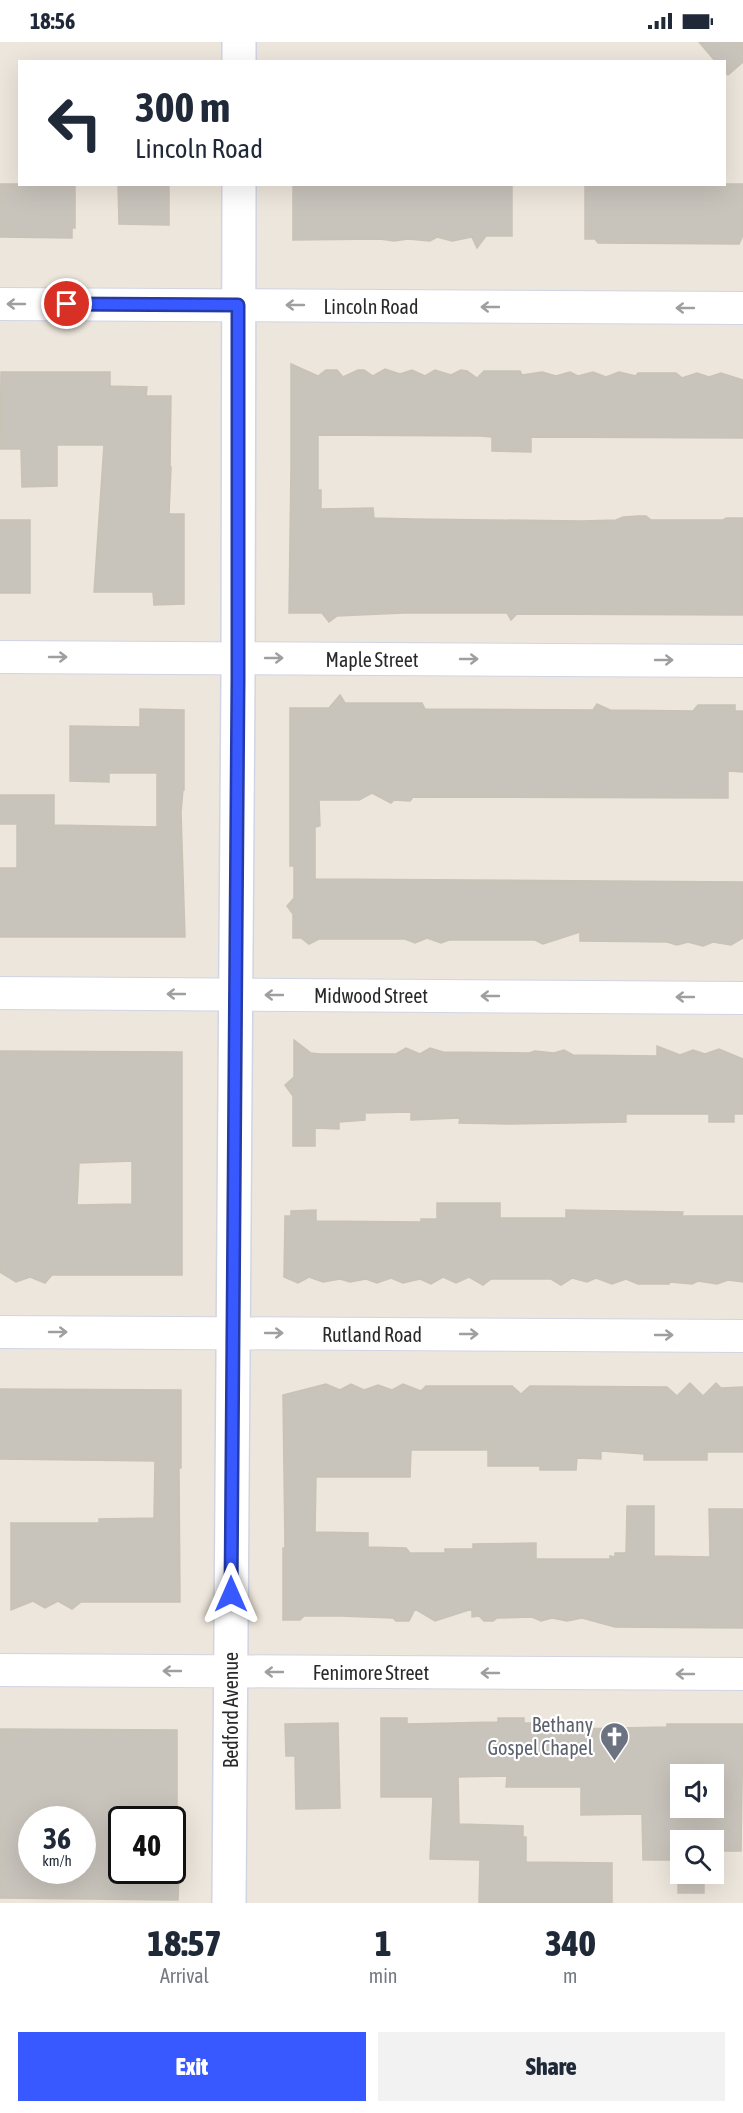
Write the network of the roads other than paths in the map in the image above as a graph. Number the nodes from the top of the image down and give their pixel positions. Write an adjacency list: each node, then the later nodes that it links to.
1 (239, 42): 2 (street)
2 (239, 60)
3 (239, 186): 5 (street, Bedford Avenue)
4 (0, 304): 5 (street, Lincoln Road, one-way to 4)
5 (238, 305): 6 (street, Lincoln Road, one-way to 5); 8 (street, Bedford Avenue)
6 (743, 308)
7 (0, 657): 8 (street, Maple Street, one-way to 8)
8 (238, 658): 9 (street, Maple Street, one-way to 9); 11 (street, Bedford Avenue)
9 (743, 661)
10 (0, 993): 11 (street, Midwood Street, one-way to 10)
11 (235, 994): 12 (street, Midwood Street, one-way to 11); 14 (street, Bedford Avenue)
12 (743, 998)
13 (0, 1332): 14 (street, Rutland Road, one-way to 14)
14 (233, 1333): 15 (street, Rutland Road, one-way to 15); 17 (street, Bedford Avenue)
15 (743, 1336)
16 (0, 1670): 17 (street, Fenimore Street, one-way to 16)
17 (231, 1671): 18 (street, Fenimore Street, one-way to 17); 19 (street, Bedford Avenue)
18 (743, 1674)
19 (230, 1903)

